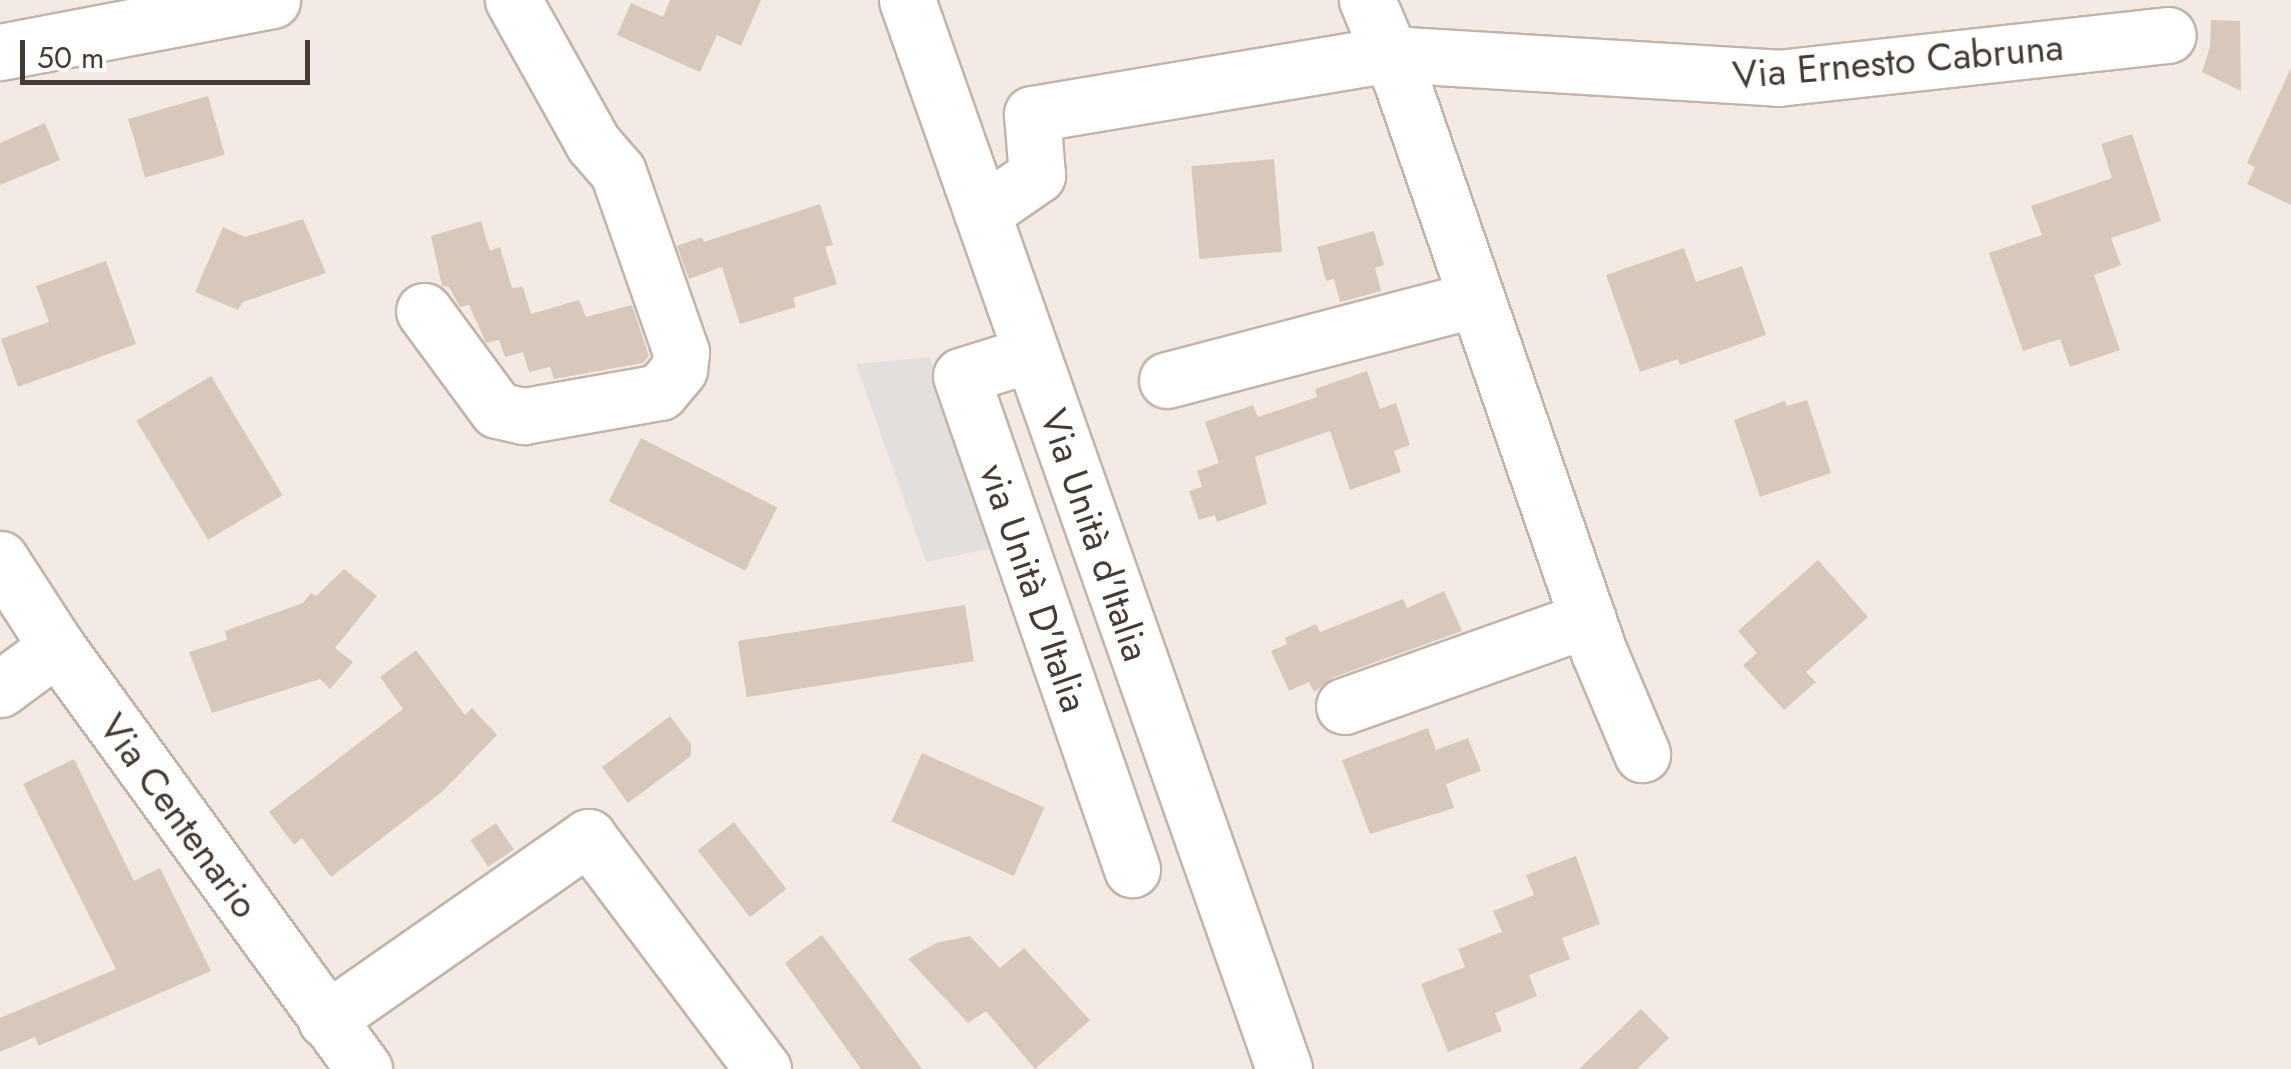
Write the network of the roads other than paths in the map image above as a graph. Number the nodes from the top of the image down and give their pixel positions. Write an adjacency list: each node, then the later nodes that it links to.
1 (272, 0): 6 (street)
2 (513, 0): 10 (street)
3 (907, 0): 8 (street, Via Unità d'Italia)
4 (1366, 0): 7 (street)
5 (2168, 35): 7 (street, Via Ernesto Cabruna)
6 (0, 52)
7 (1389, 54): 8 (street, Via Ernesto Cabruna); 9 (street)
8 (982, 213): 11 (street, Via Unità d'Italia)
9 (1476, 299): 12 (street); 14 (street)
10 (424, 311)
11 (1031, 354): 19 (street, via Unità D'Italia); 23 (street, Via Unità d'Italia)
12 (1166, 380)
13 (0, 560): 15 (street, Via Centenario)
14 (1588, 619): 17 (street); 18 (street)
15 (56, 648): 16 (street); 20 (street, Via Centenario)
16 (0, 689)
17 (1344, 706)
18 (1642, 754)
19 (1132, 869)
20 (326, 1020): 21 (street, Via Centenario); 22 (street)
21 (364, 1069)
22 (764, 1069)
23 (1284, 1069)

